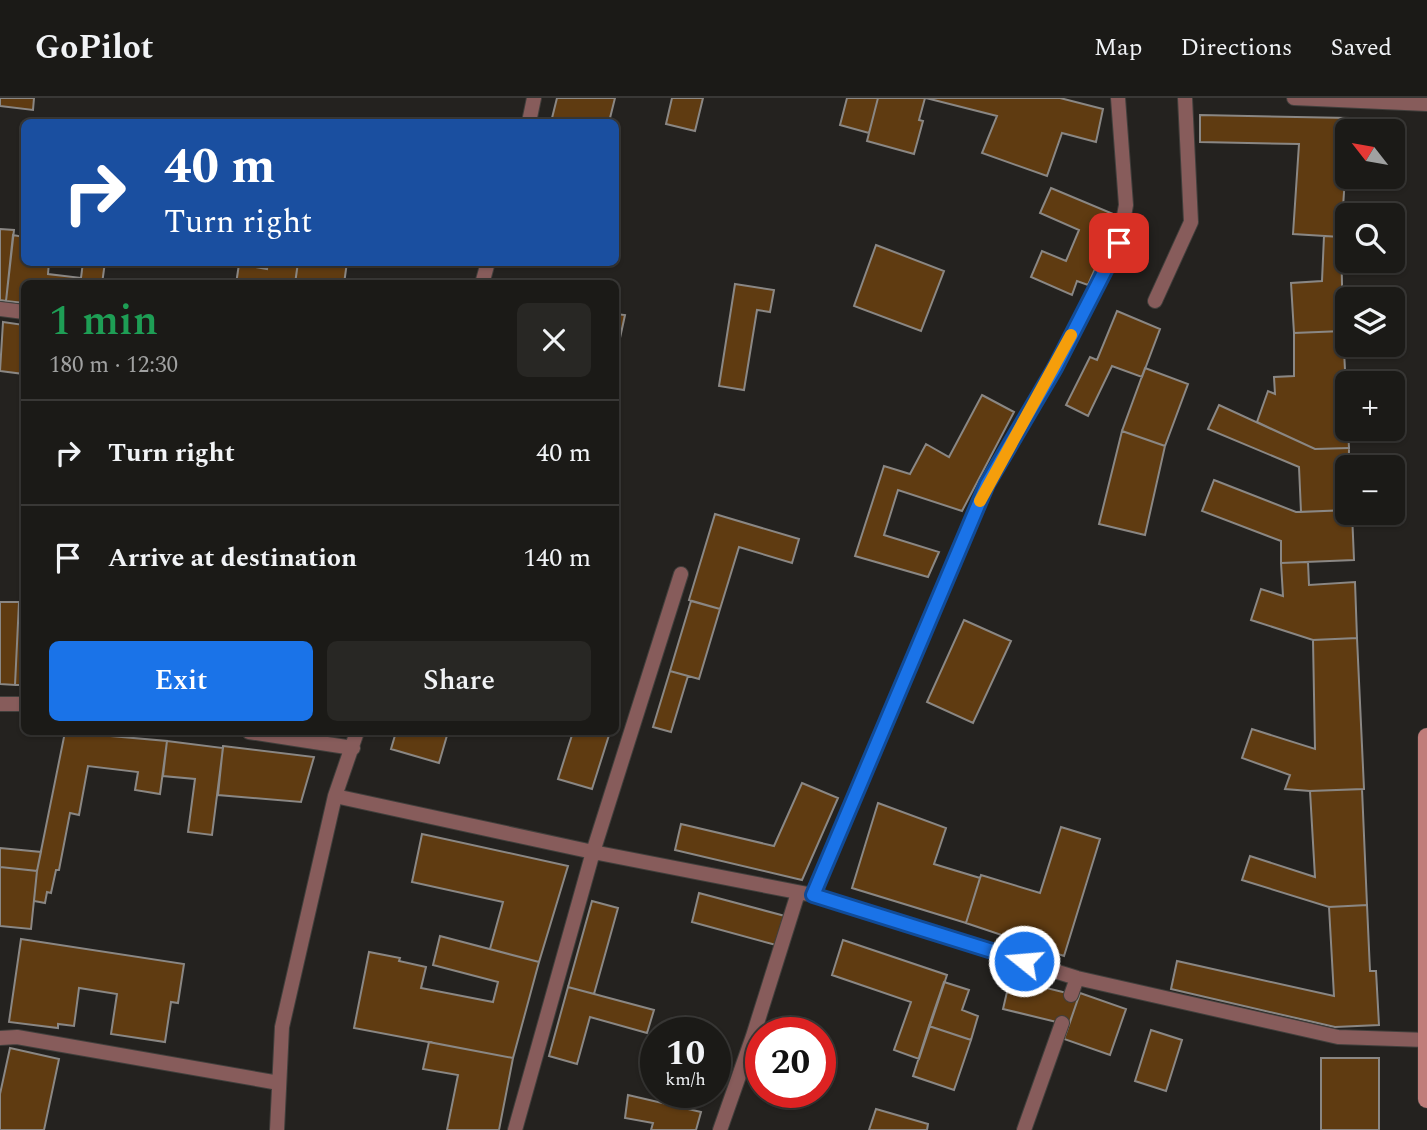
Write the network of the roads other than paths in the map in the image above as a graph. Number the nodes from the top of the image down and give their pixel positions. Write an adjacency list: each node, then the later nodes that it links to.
1 (534, 98): 6 (lane)
2 (1118, 98): 19 (lane)
3 (1185, 98): 7 (lane)
4 (1294, 98): 5 (lane)
5 (1427, 104)
6 (530, 119)
7 (1155, 301)
8 (0, 309): 9 (lane)
9 (21, 312)
10 (681, 574): 18 (lane)
11 (0, 704): 12 (lane)
12 (21, 704)
13 (268, 735): 16 (lane)
14 (356, 735): 16 (lane)
15 (1427, 737): 24 (street)
16 (353, 748): 17 (lane)
17 (335, 796): 18 (lane); 25 (lane)
18 (593, 852): 19 (lane); 28 (lane)
19 (806, 894): 20 (lane); 29 (lane)
20 (1077, 978): 21 (lane); 24 (lane)
21 (1071, 995)
22 (1062, 1023): 30 (lane)
23 (0, 1038): 25 (lane)
24 (1426, 1040): 26 (street)
25 (279, 1083): 27 (lane)
26 (1427, 1099)
27 (277, 1130)
28 (515, 1130)
29 (720, 1130)
30 (1024, 1130)

